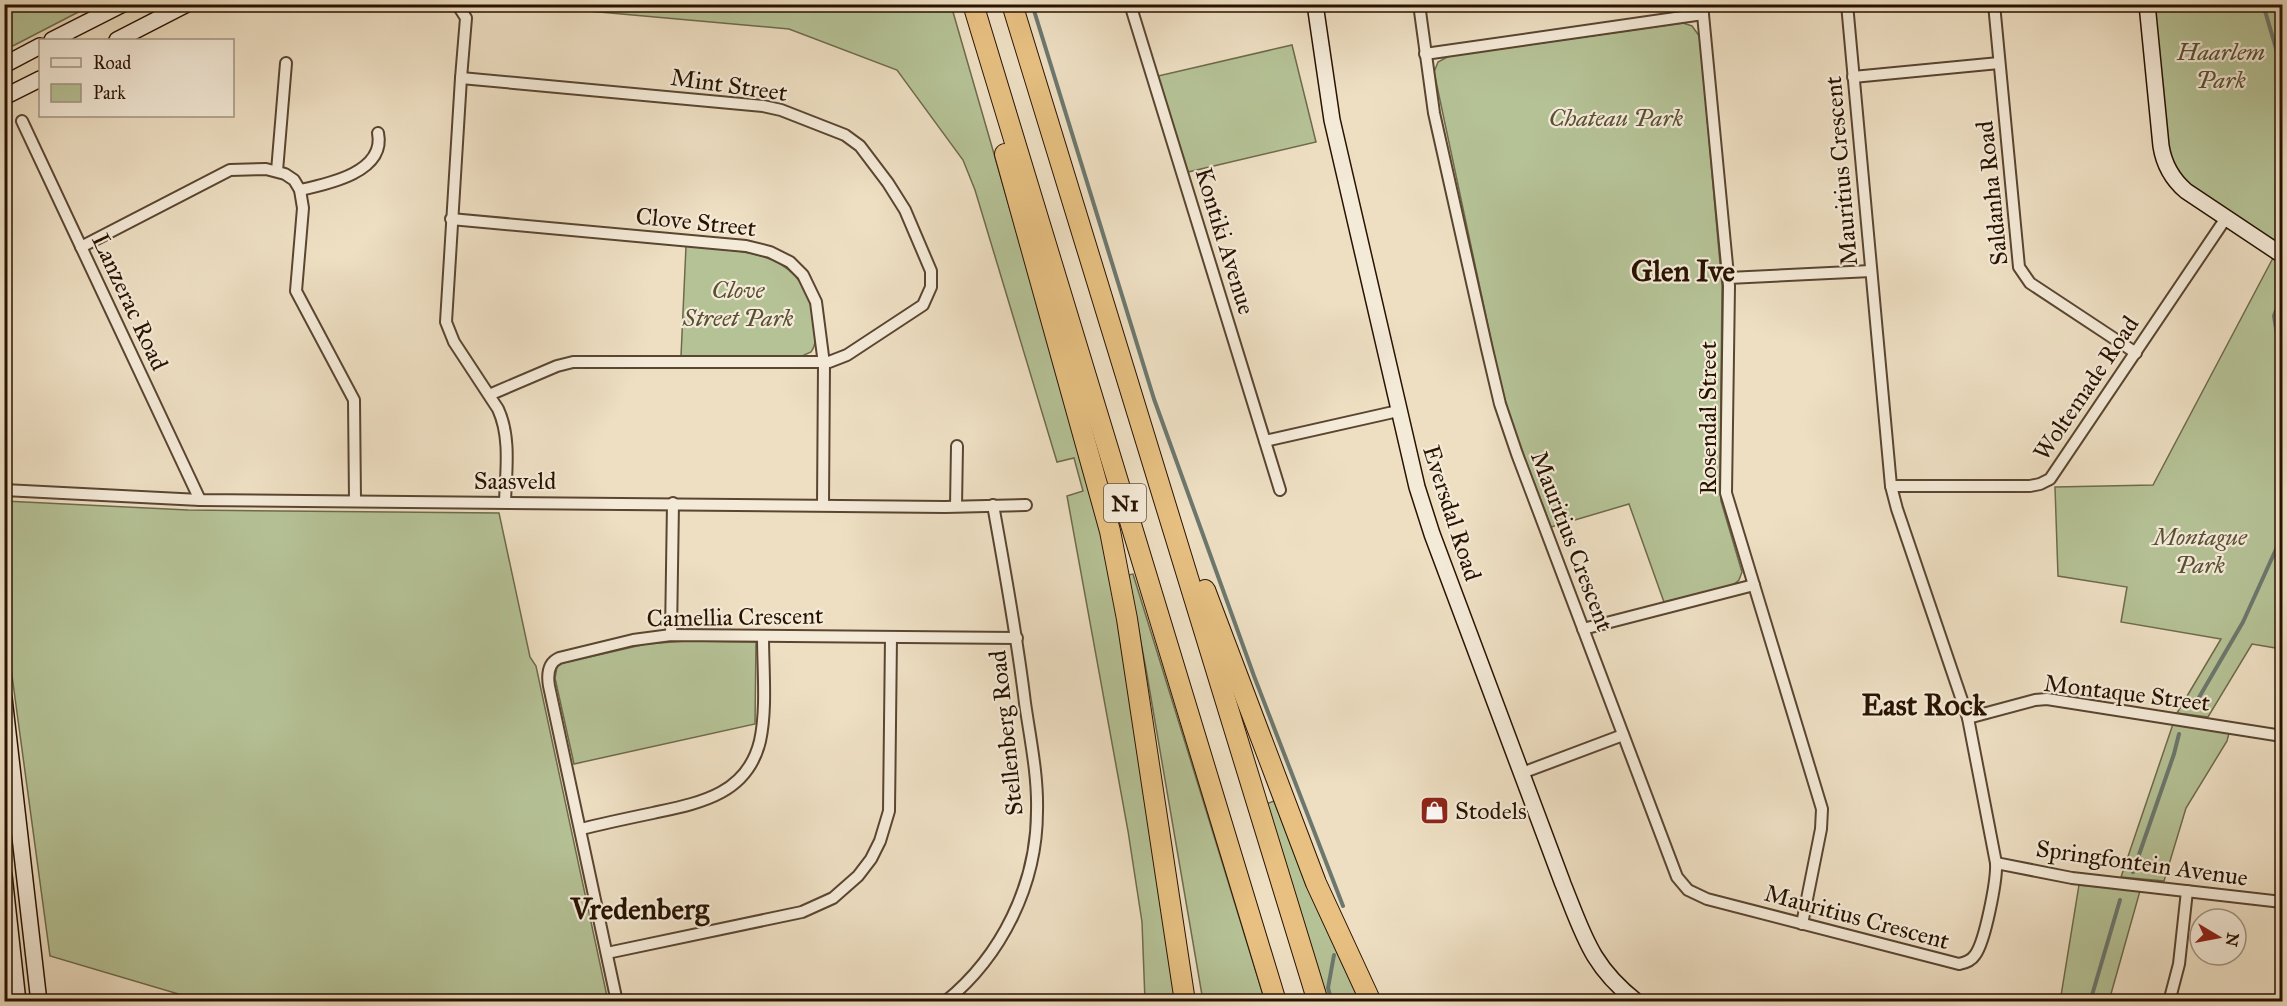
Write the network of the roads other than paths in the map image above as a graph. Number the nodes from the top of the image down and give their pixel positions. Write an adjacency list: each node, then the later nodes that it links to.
1 (123, 4): 14 (main road)
2 (187, 4): 15 (main road)
3 (457, 4): 22 (street)
4 (962, 4): 75 (highway)
5 (974, 4): 76 (highway, N1)
6 (1012, 4): 39 (highway, N1)
7 (1130, 4): 40 (street, Kontiki Avenue)
8 (1315, 4): 38 (main road, Eversdal Road)
9 (1419, 4): 17 (street, Mauritius Crescent)
10 (1847, 4): 21 (street, Mauritius Crescent)
11 (1994, 4): 19 (street, Saldanha Road)
12 (2147, 4): 29 (main road)
13 (1702, 9): 17 (street); 34 (street, Rosendal Street)
14 (54, 39)
15 (119, 39)
16 (39, 47): 20 (main road)
17 (1425, 54): 54 (street, Mauritius Crescent)
18 (286, 63): 27 (street)
19 (1999, 63): 21 (street); 35 (street, Saldanha Road)
20 (4, 65)
21 (1853, 77): 33 (street, Mauritius Crescent)
22 (461, 78): 30 (street); 36 (street, Mint Street)
23 (39, 80): 24 (main road)
24 (4, 97)
25 (22, 122): 31 (street, Lanzerac Road)
26 (378, 133): 28 (street)
27 (277, 171): 28 (street); 31 (street)
28 (300, 190): 46 (street)
29 (2226, 218): 32 (main road); 35 (street, Woltemade Road)
30 (452, 219): 36 (street, Clove Street); 37 (street)
31 (81, 247): 45 (street, Lanzerac Road)
32 (2283, 255)
33 (1871, 271): 34 (street); 42 (street, Mauritius Crescent)
34 (1728, 278): 53 (street, Rosendal Street)
35 (2136, 353): 42 (street, Woltemade Road)
36 (824, 364): 37 (street); 49 (street, Clove Street)
37 (489, 395): 47 (street)
38 (1398, 411): 40 (street); 63 (main road, Eversdal Road)
39 (1141, 422): 77 (highway, N1); 78 (highway)
40 (1264, 441): 44 (street, Kontiki Avenue)
41 (957, 446): 52 (street)
42 (1891, 486): 60 (street, Mauritius Crescent)
43 (4, 490): 45 (street, Saasveld)
44 (1280, 490)
45 (200, 500): 46 (street, Saasveld)
46 (355, 501): 47 (street, Saasveld)
47 (505, 502): 48 (street, Saasveld)
48 (673, 503): 49 (street, Saasveld); 55 (street)
49 (823, 505): 52 (street, Saasveld)
50 (993, 505): 51 (street, Saasveld); 52 (street, Saasveld); 58 (street, Stellenberg Road)
51 (1026, 505)
52 (956, 506)
53 (1754, 585): 54 (street); 69 (street, Rosendal Street)
54 (1583, 629): 61 (street, Mauritius Crescent)
55 (671, 635): 56 (street, Camellia Crescent); 64 (street, Camellia Crescent)
56 (763, 636): 57 (street, Camellia Crescent); 64 (street)
57 (891, 637): 58 (street, Camellia Crescent); 70 (street)
58 (1017, 638): 74 (street, Stellenberg Road)
59 (4, 698): 72 (main road)
60 (1968, 718): 62 (street, Montaque Street); 65 (street, Mauritius Crescent)
61 (1623, 735): 63 (street); 69 (street, Mauritius Crescent)
62 (2283, 736)
63 (1522, 773): 79 (main road, Eversdal Road)
64 (581, 829): 70 (street, Camellia Crescent)
65 (1996, 863): 67 (street, Springfontein Avenue); 69 (street, Mauritius Crescent)
66 (4, 876): 71 (main road)
67 (2187, 891): 68 (street, Springfontein Avenue); 80 (street)
68 (2283, 902)
69 (1802, 924)
70 (607, 953): 73 (street, Camellia Crescent)
71 (18, 1002)
72 (39, 1002)
73 (617, 1002)
74 (945, 1002)
75 (1185, 1002)
76 (1276, 1002)
77 (1318, 1002)
78 (1371, 1002)
79 (1637, 1002)
80 (2169, 1002)

